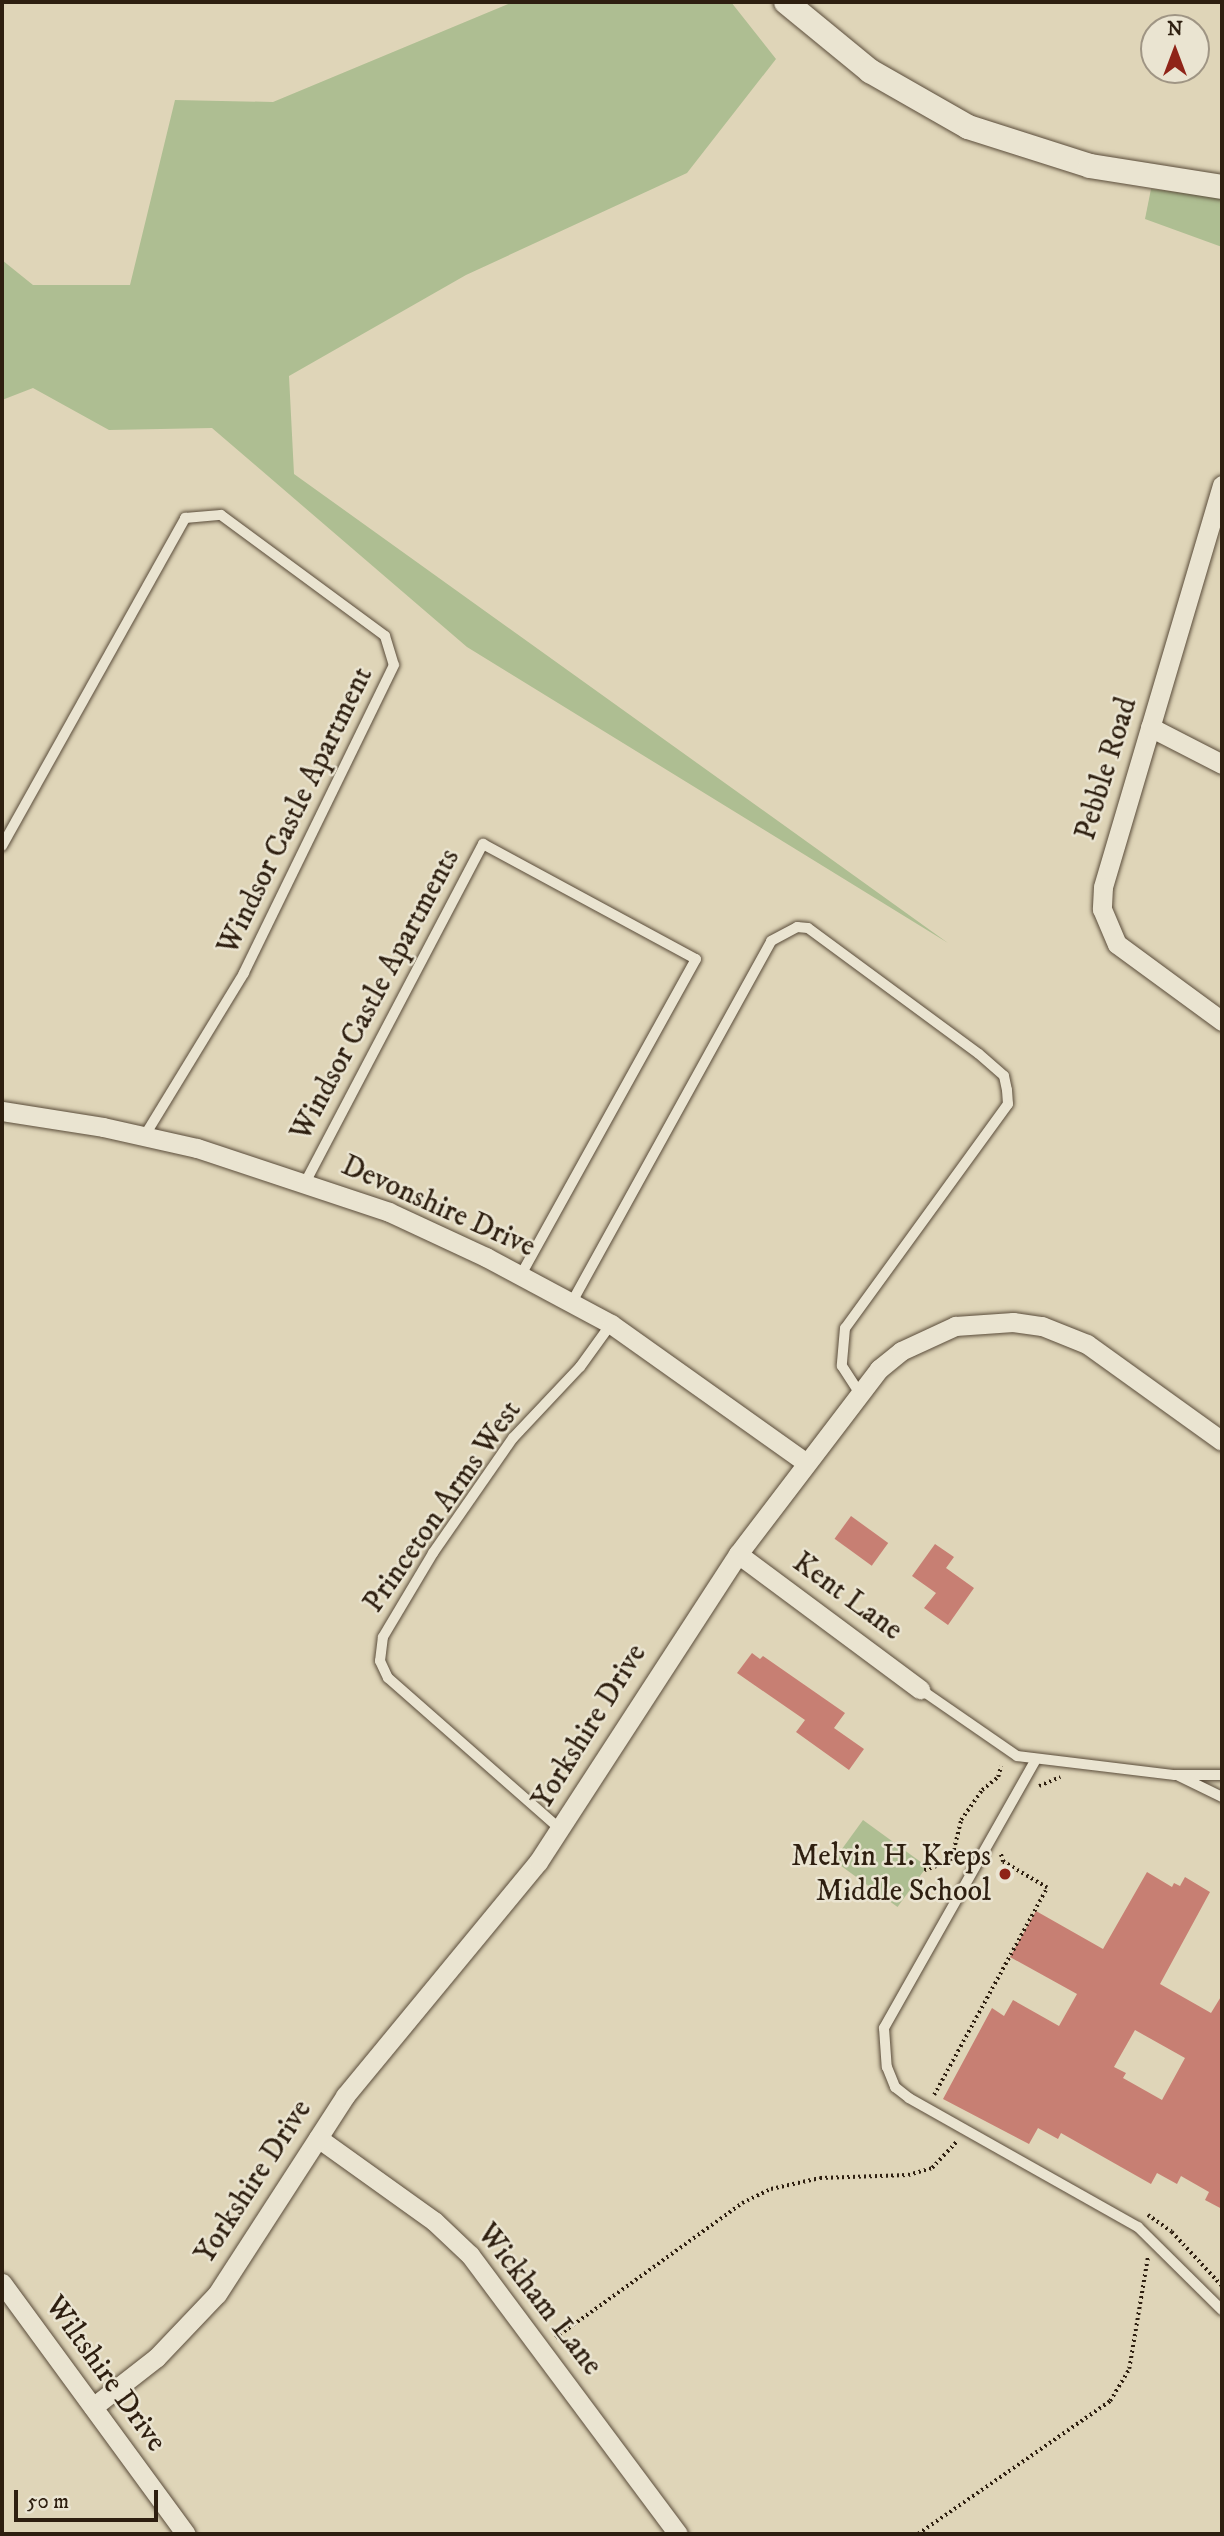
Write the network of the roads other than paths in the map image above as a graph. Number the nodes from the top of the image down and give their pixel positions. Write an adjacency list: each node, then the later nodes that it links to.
1 (786, 2): 2 (street)
2 (1222, 187)
3 (1222, 485): 4 (street, Pebble Road)
4 (1216, 528): 5 (street, Pebble Road)
5 (1150, 727): 6 (street); 8 (street, Pebble Road)
6 (1222, 764)
7 (2, 846): 10 (lane, Windsor Castle Apartment)
8 (1222, 1021)
9 (2, 1111): 10 (street, Devonshire Drive)
10 (145, 1135): 11 (street, Devonshire Drive)
11 (306, 1181): 12 (street, Devonshire Drive); 12 (lane, Windsor Castle Apartments)
12 (521, 1275): 13 (street, Devonshire Drive)
13 (572, 1302): 14 (street, Devonshire Drive); 15 (lane)
14 (611, 1324): 17 (street, Devonshire Drive); 24 (lane, Princeton Arms West)
15 (859, 1392): 16 (street, Yorkshire Drive); 17 (street, Yorkshire Drive)
16 (1222, 1441)
17 (804, 1462): 18 (street, Yorkshire Drive)
18 (738, 1554): 19 (street, Kent Lane); 24 (street, Yorkshire Drive)
19 (920, 1689): 20 (lane)
20 (1035, 1761): 21 (lane); 27 (lane)
21 (1175, 1774): 22 (lane); 23 (lane)
22 (1222, 1774)
23 (1222, 1797)
24 (561, 1830): 25 (street, Yorkshire Drive)
25 (317, 2138): 28 (street, Yorkshire Drive); 30 (street, Wickham Lane)
26 (2, 2283): 28 (street, Wiltshire Drive)
27 (1222, 2310)
28 (93, 2407): 29 (street, Wiltshire Drive)
29 (186, 2534)
30 (678, 2534)

